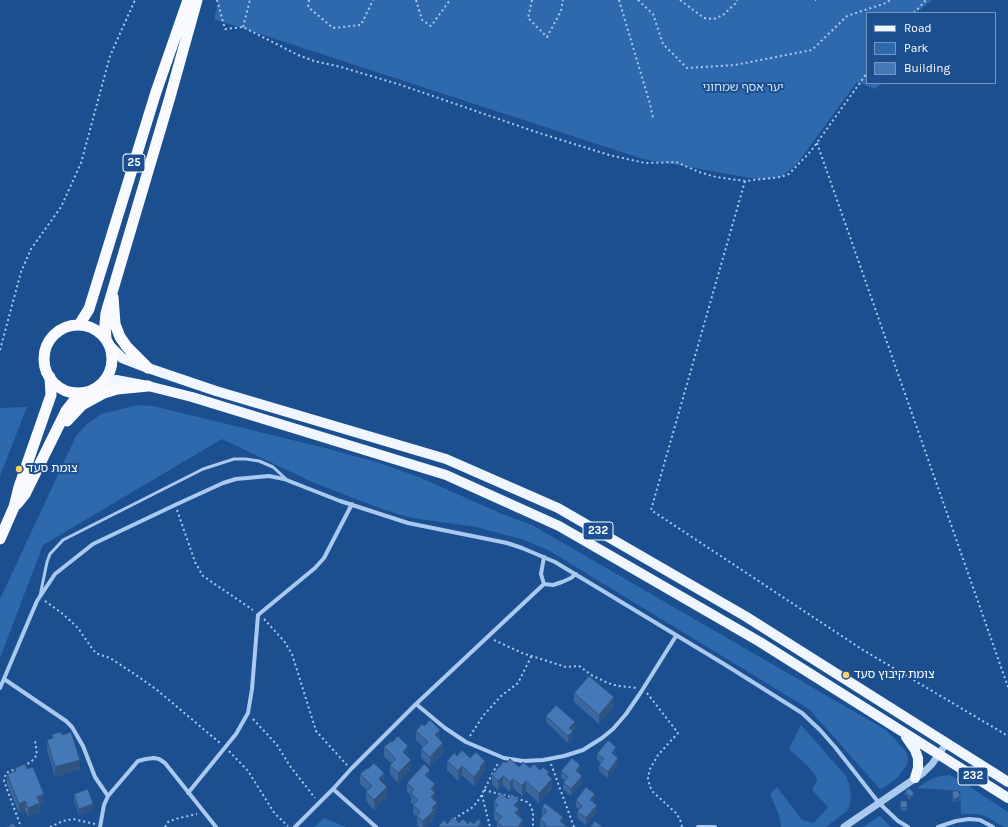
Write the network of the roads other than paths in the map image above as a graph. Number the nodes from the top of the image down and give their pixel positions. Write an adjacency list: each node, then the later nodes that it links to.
1 (188, 0): 4 (highway, 25)
2 (197, 0): 3 (highway, 25)
3 (114, 286): 5 (highway, 25); 6 (highway)
4 (80, 325): 5 (highway); 7 (highway)
5 (108, 343): 6 (main road, 232); 8 (highway, 25)
6 (148, 368): 25 (main road, 232)
7 (50, 377): 10 (highway); 14 (highway)
8 (104, 382): 9 (main road, 232); 10 (highway)
9 (148, 386): 11 (highway); 24 (main road, 232)
10 (80, 393): 11 (highway)
11 (52, 441): 14 (highway)
12 (288, 480): 13 (street); 19 (street); 19 (lane)
13 (352, 504): 16 (street); 30 (street)
14 (14, 507): 15 (highway)
15 (0, 539)
16 (544, 557): 17 (street); 18 (street)
17 (576, 574): 18 (street); 20 (street)
18 (544, 584): 23 (street)
19 (39, 598): 21 (street)
20 (676, 636): 23 (street); 33 (street)
21 (4, 679): 22 (street); 31 (street)
22 (0, 688)
23 (416, 704): 29 (street)
24 (901, 731): 26 (main road, 232); 27 (main road)
25 (946, 744): 26 (street); 28 (main road, 232)
26 (939, 755): 27 (street); 32 (main road, 232)
27 (915, 778): 33 (street)
28 (1008, 782)
29 (333, 789): 36 (street); 37 (street)
30 (188, 793): 31 (street); 35 (street)
31 (108, 796): 34 (street)
32 (1008, 798)
33 (879, 803): 40 (street); 41 (street)
34 (100, 826)
35 (216, 827)
36 (295, 827)
37 (376, 827)
38 (698, 827): 39 (street)
39 (715, 827)
40 (844, 827)
41 (908, 827)
42 (938, 827): 43 (street)
43 (993, 827)

